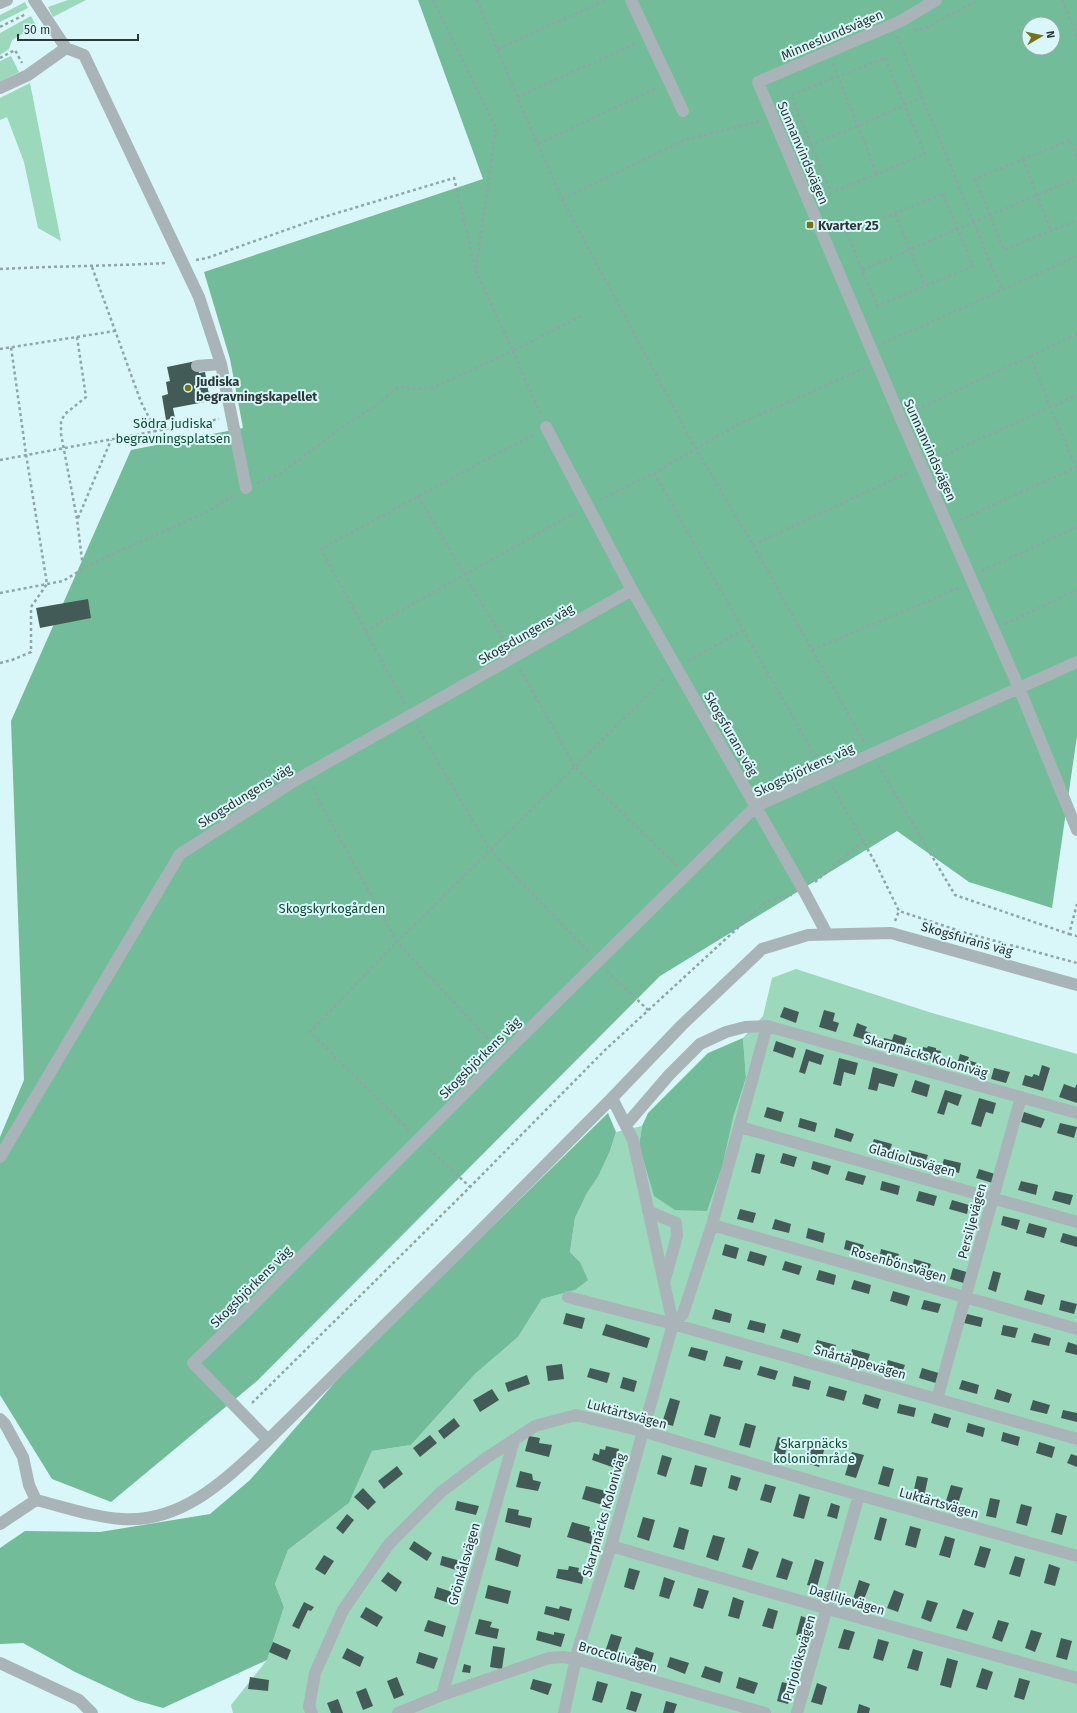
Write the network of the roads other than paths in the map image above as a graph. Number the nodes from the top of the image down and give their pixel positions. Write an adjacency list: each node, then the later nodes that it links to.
1 (7, 0): 5 (street)
2 (34, 0): 6 (street)
3 (632, 0): 9 (street)
4 (936, 0): 7 (street, Minneslundsvägen)
5 (0, 4)
6 (66, 48): 8 (street); 10 (street)
7 (758, 82): 16 (street, Sunnanvindsvägen)
8 (0, 88)
9 (684, 111)
10 (221, 364): 11 (street); 13 (street)
11 (198, 366)
12 (546, 427): 14 (street, Skogsfurans väg)
13 (246, 488)
14 (632, 590): 17 (street, Skogsfurans väg); 27 (street, Skogsdungens väg)
15 (1077, 662): 16 (street, Skogsbjörkens väg)
16 (1019, 688): 17 (street, Skogsbjörkens väg); 18 (street, Sunnanvindsvägen)
17 (756, 806): 19 (street, Skogsfurans väg); 41 (street, Skogsbjörkens väg)
18 (1077, 830)
19 (826, 934): 20 (street, Skogsfurans väg); 23 (street)
20 (1077, 985)
21 (768, 1026): 22 (street, Skarpnäcks Koloniväg); 25 (street, Skarpnäcks Koloniväg); 26 (street, Skarpnäcks Koloniväg)
22 (1021, 1097): 24 (street, Skarpnäcks Koloniväg); 28 (street, Persiljevägen)
23 (612, 1098): 25 (street); 41 (street)
24 (1077, 1113)
25 (626, 1125): 29 (street)
26 (740, 1127): 28 (street, Gladiolusvägen); 31 (street, Skarpnäcks Koloniväg)
27 (0, 1157)
28 (993, 1198): 30 (street, Gladiolusvägen); 34 (street, Persiljevägen)
29 (648, 1211): 32 (street); 32 (street)
30 (1077, 1222)
31 (712, 1225): 34 (street, Rosenbönsvägen); 35 (street, Skarpnäcks Koloniväg)
32 (663, 1286): 35 (street)
33 (568, 1297): 35 (street)
34 (966, 1297): 36 (street, Rosenbönsvägen); 37 (street, Persiljevägen)
35 (673, 1324): 37 (street, Snårtäppevägen); 39 (street, Skarpnäcks Koloniväg)
36 (1077, 1329)
37 (938, 1399): 40 (street, Snårtäppevägen)
38 (0, 1419): 44 (street)
39 (642, 1431): 42 (street, Luktärtsvägen); 43 (street, Luktärtsvägen); 46 (street, Skarpnäcks Koloniväg)
40 (1077, 1439)
41 (268, 1440): 44 (street)
42 (514, 1440): 52 (street, Grönkålsvägen); 54 (street, Luktärtsvägen)
43 (859, 1495): 47 (street, Luktärtsvägen); 48 (street, Purjolöksvägen)
44 (36, 1500): 45 (street)
45 (0, 1524)
46 (611, 1546): 48 (street, Dagliljevägen); 49 (street, Skarpnäcks Koloniväg)
47 (1077, 1556)
48 (828, 1609): 51 (street, Dagliljevägen); 58 (street, Purjolöksvägen)
49 (576, 1659): 52 (street, Broccolivägen); 56 (street, Skarpnäcks Koloniväg); 57 (street, Broccolivägen)
50 (0, 1663): 53 (street)
51 (1077, 1678)
52 (442, 1695): 55 (street, Broccolivägen)
53 (92, 1713)
54 (312, 1713)
55 (398, 1713)
56 (564, 1713)
57 (764, 1713)
58 (797, 1713)

